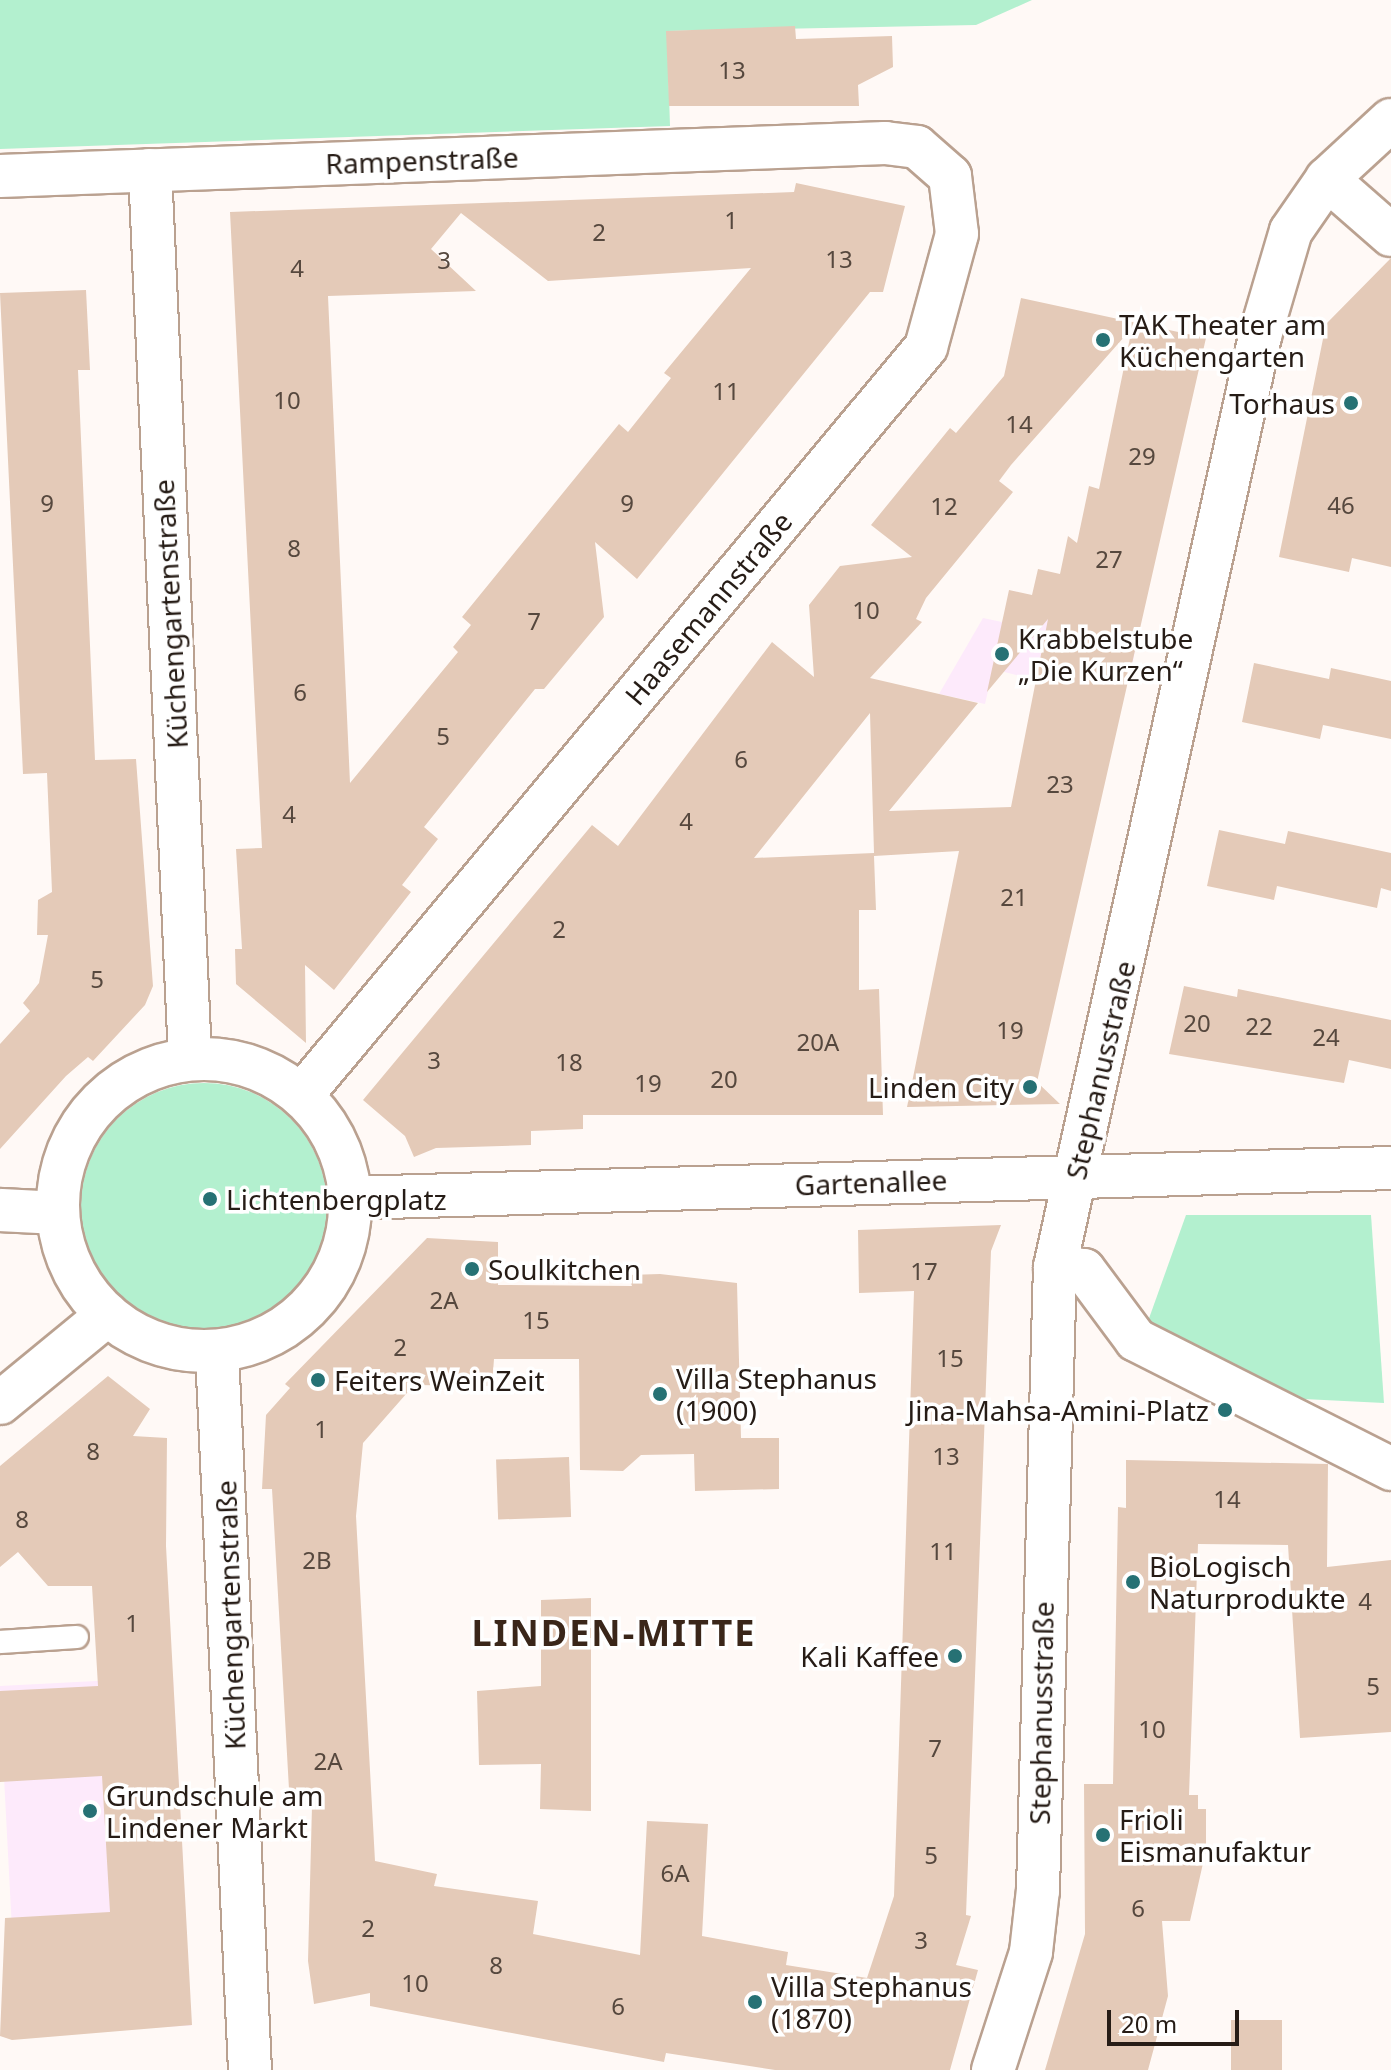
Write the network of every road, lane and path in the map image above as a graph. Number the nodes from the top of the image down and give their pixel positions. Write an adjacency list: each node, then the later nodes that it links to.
1 (1391, 120): 5 (street, Stephanusstraße)
2 (843, 145): 3 (street, Rampenstraße); 8 (street, Haasemannstraße)
3 (150, 170): 4 (street, Rampenstraße); 7 (street, Küchengartenstraße)
4 (0, 176)
5 (1327, 179): 6 (street); 10 (street, Stephanusstraße)
6 (1391, 235)
7 (190, 1058): 8 (street); 13 (street)
8 (302, 1095): 11 (street)
9 (1391, 1168): 10 (street, Gartenallee)
10 (1075, 1176): 11 (street, Gartenallee); 14 (street, Stephanusstraße)
11 (351, 1198): 16 (street)
12 (0, 1210): 13 (street)
13 (57, 1213): 15 (street)
14 (1055, 1267): 18 (street); 22 (street, Stephanusstraße)
15 (107, 1315): 16 (street); 17 (street)
16 (217, 1352): 21 (street, Küchengartenstraße)
17 (0, 1403)
18 (1391, 1469)
19 (77, 1637): 20 (lane)
20 (0, 1642)
21 (250, 2070)
22 (993, 2070)

